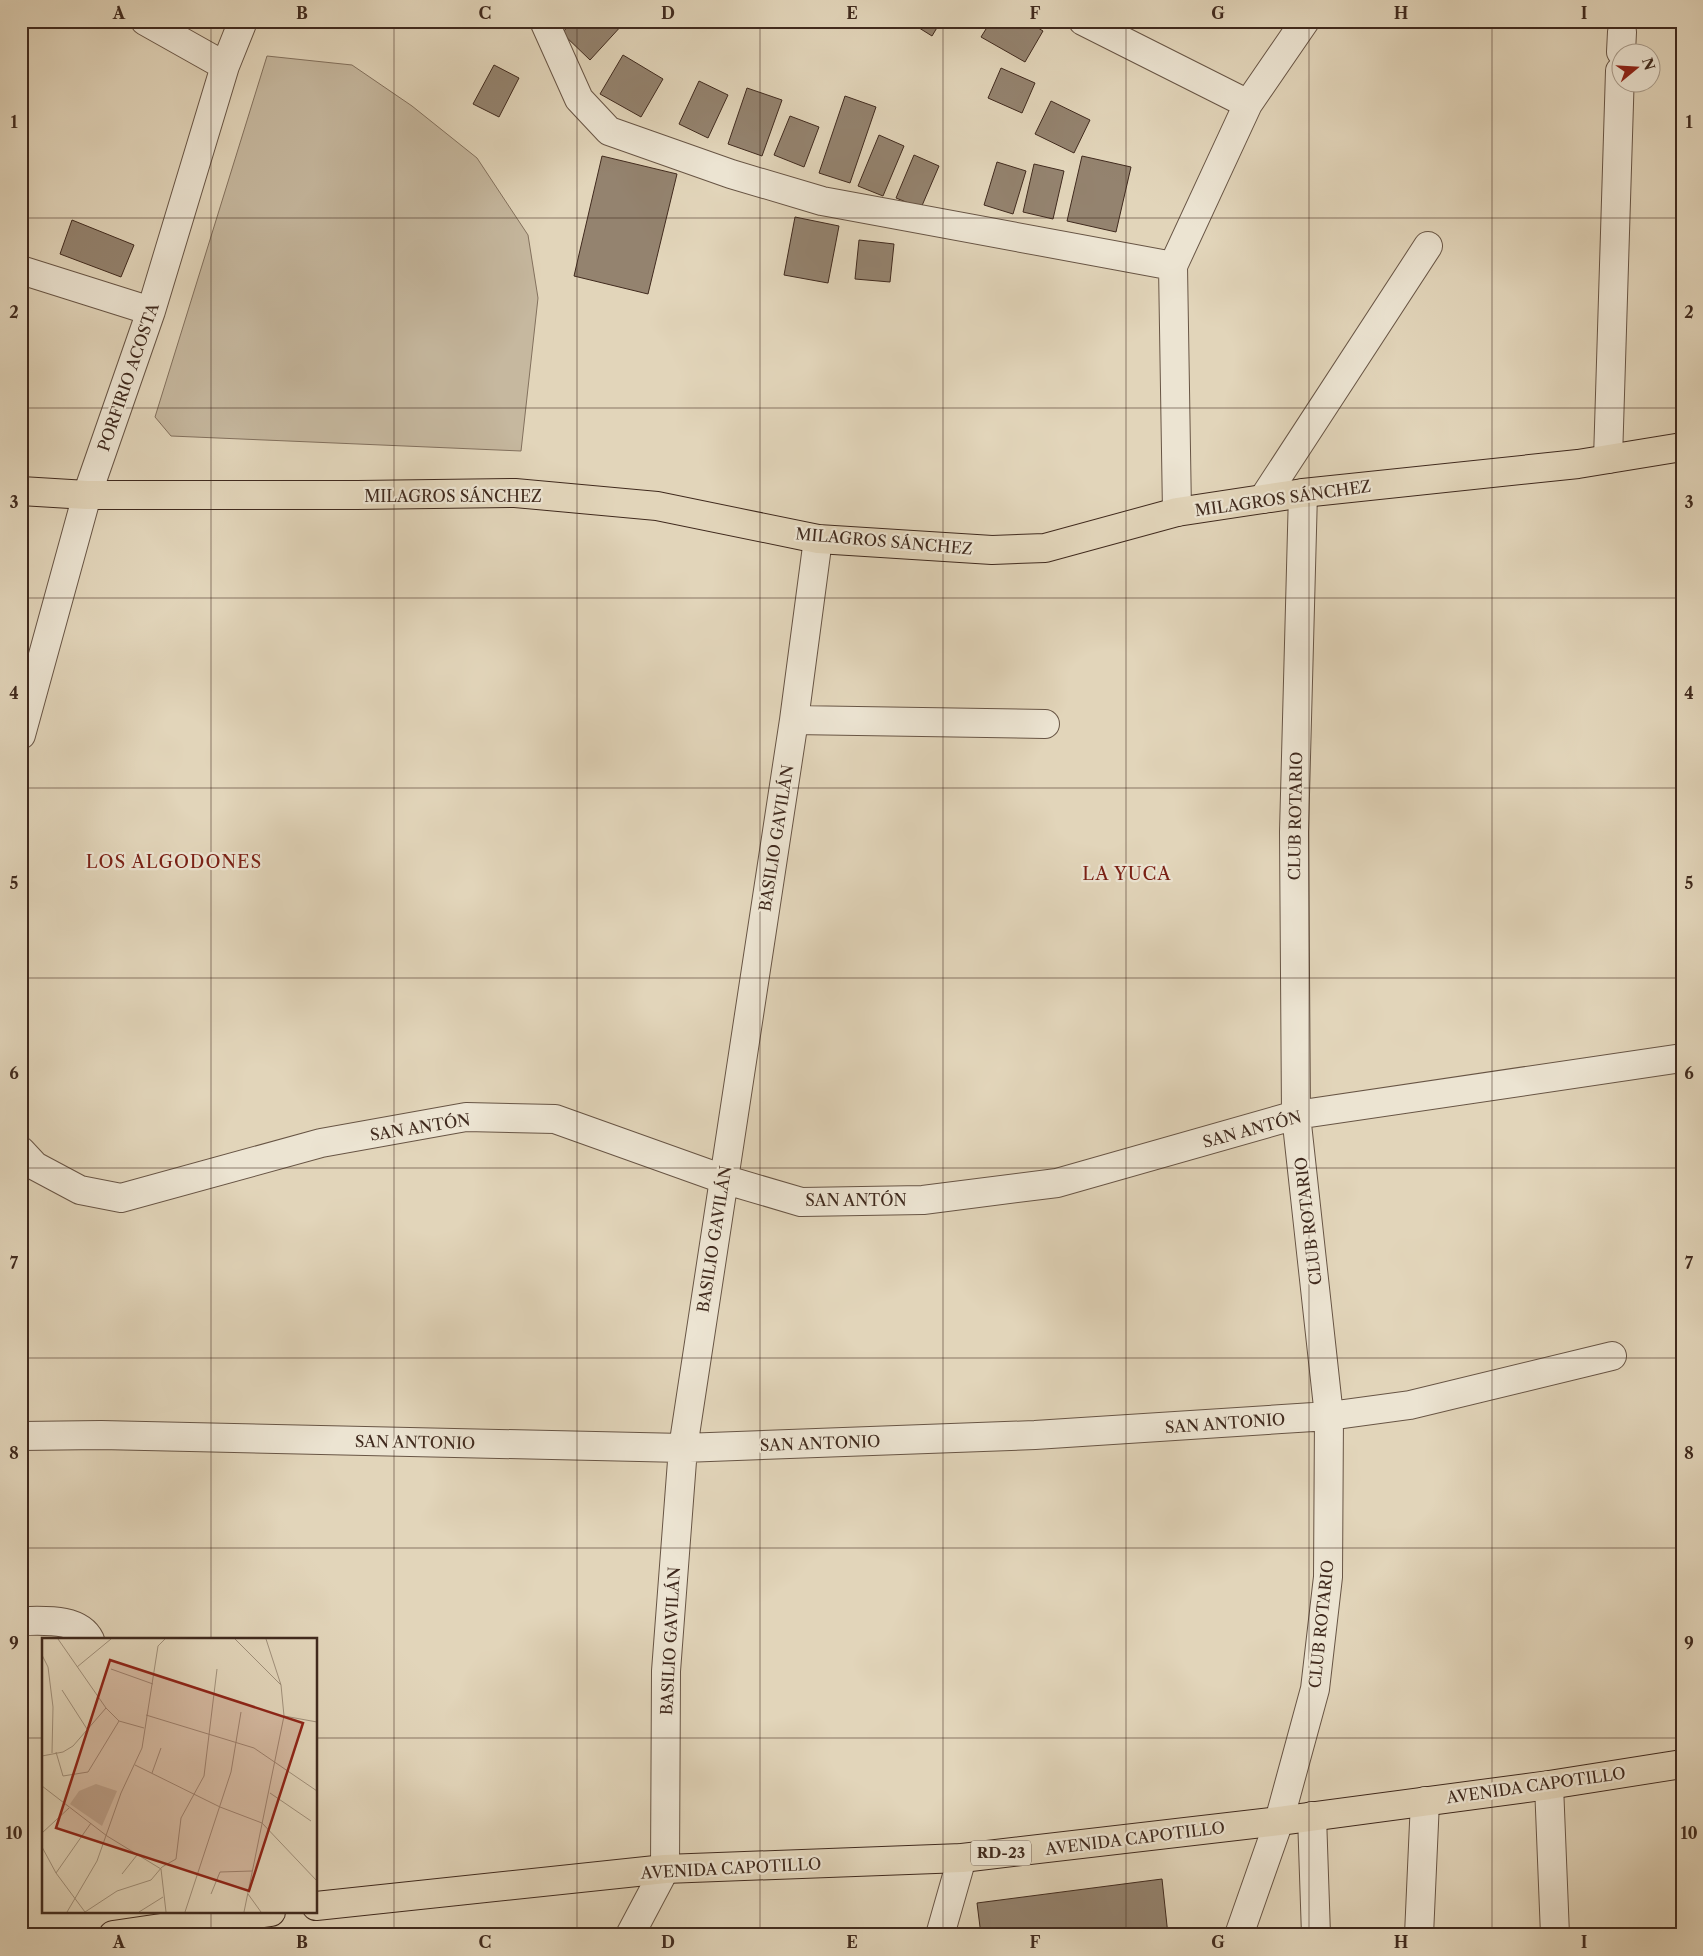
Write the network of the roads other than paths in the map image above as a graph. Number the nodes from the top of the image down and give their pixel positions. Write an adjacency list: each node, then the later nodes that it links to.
1 (145, 21): 6 (street)
2 (243, 21): 6 (street, PORFIRIO ACOSTA)
3 (544, 21): 10 (street)
4 (1082, 21): 8 (street)
5 (1306, 21): 8 (street)
6 (225, 66): 12 (street, PORFIRIO ACOSTA)
7 (1619, 92): 14 (street)
8 (1248, 104): 10 (street)
9 (1428, 246): 18 (street)
10 (1173, 266): 19 (street)
11 (21, 270): 12 (street)
12 (151, 311): 17 (street, PORFIRIO ACOSTA)
13 (1682, 447): 14 (main road, MILAGROS SÁNCHEZ)
14 (1608, 459): 16 (main road, MILAGROS SÁNCHEZ)
15 (21, 491): 17 (main road, MILAGROS SÁNCHEZ)
16 (1303, 493): 18 (main road, MILAGROS SÁNCHEZ); 25 (street, CLUB ROTARIO)
17 (87, 495): 20 (main road, MILAGROS SÁNCHEZ); 23 (street, PORFIRIO ACOSTA)
18 (1263, 499): 19 (main road, MILAGROS SÁNCHEZ)
19 (1177, 512): 20 (main road, MILAGROS SÁNCHEZ)
20 (818, 538): 21 (street, BASILIO GAVILÁN)
21 (794, 720): 22 (street); 27 (street, BASILIO GAVILÁN)
22 (1044, 724)
23 (21, 735)
24 (1682, 1058): 25 (street, SAN ANTÓN)
25 (1296, 1115): 27 (street, SAN ANTÓN); 29 (street, CLUB ROTARIO)
26 (21, 1151): 27 (street, SAN ANTÓN)
27 (723, 1179): 31 (street, BASILIO GAVILÁN)
28 (1612, 1356): 29 (street, SAN ANTONIO)
29 (1329, 1416): 31 (street, SAN ANTONIO); 38 (street, CLUB ROTARIO)
30 (21, 1436): 31 (street, SAN ANTONIO)
31 (683, 1448): 40 (street, BASILIO GAVILÁN)
32 (21, 1621): 33 (street)
33 (89, 1638)
34 (1682, 1764): 35 (main road, AVENIDA CAPOTILLO / RD-23)
35 (1549, 1785): 36 (main road, AVENIDA CAPOTILLO / RD-23); 51 (street)
36 (1424, 1801): 37 (main road, AVENIDA CAPOTILLO / RD-23); 50 (street)
37 (1312, 1816): 38 (main road, AVENIDA CAPOTILLO / RD-23); 49 (street)
38 (1279, 1821): 39 (main road, AVENIDA CAPOTILLO / RD-23); 48 (street, CLUB ROTARIO)
39 (962, 1858): 40 (main road, AVENIDA CAPOTILLO / RD-23); 47 (street)
40 (665, 1869): 41 (main road, AVENIDA CAPOTILLO / RD-23); 46 (street, BASILIO GAVILÁN)
41 (318, 1906)
42 (266, 1914): 44 (main road)
43 (188, 1918): 44 (main road); 45 (main road)
44 (233, 1926)
45 (112, 1935)
46 (630, 1935)
47 (940, 1935)
48 (1239, 1935)
49 (1316, 1935)
50 (1419, 1935)
51 (1555, 1935)

